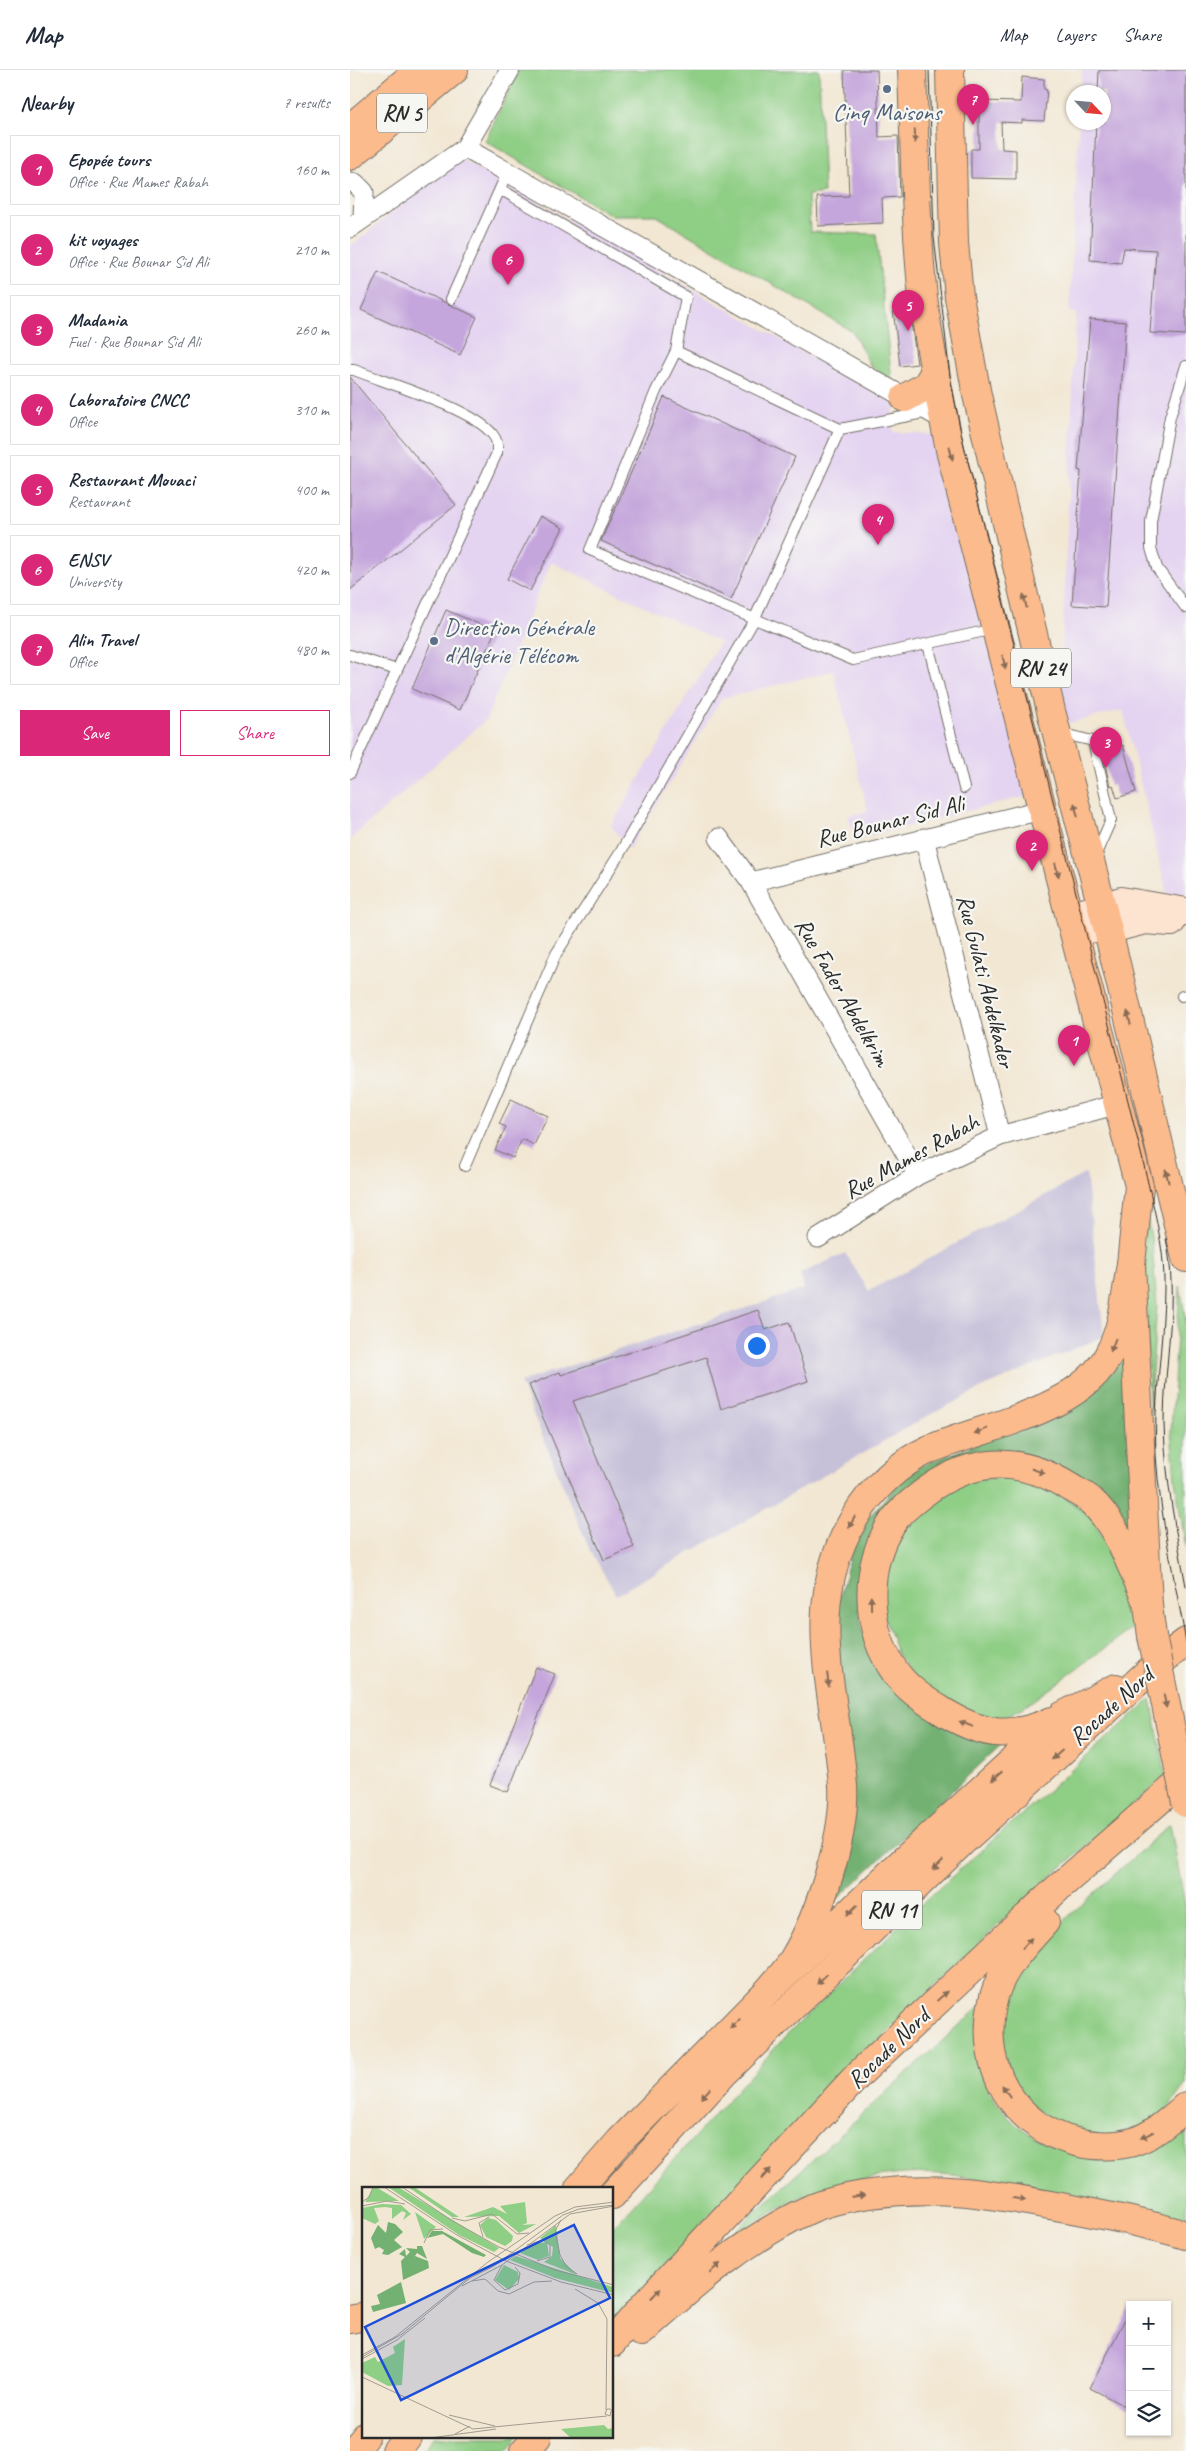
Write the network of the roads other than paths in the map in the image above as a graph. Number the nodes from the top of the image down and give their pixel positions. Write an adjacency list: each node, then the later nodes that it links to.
1 (419, 70): 6 (main road, RN 5)
2 (454, 70): 8 (main road, RN 5)
3 (510, 70): 7 (street)
4 (912, 70): 16 (main road, RN 24, one-way to 16)
5 (950, 70): 33 (main road, RN 24, one-way to 5)
6 (350, 128)
7 (465, 148): 9 (street); 11 (street)
8 (350, 156)
9 (504, 181): 12 (lane); 13 (lane); 17 (street)
10 (350, 182): 11 (street)
11 (356, 223)
12 (451, 299)
13 (676, 351): 19 (lane); 21 (lane)
14 (1186, 366): 20 (lane)
15 (350, 370): 25 (lane)
16 (934, 373): 17 (main road); 18 (main road, RN 24)
17 (905, 398): 18 (street)
18 (937, 416): 19 (lane); 22 (main road, RN 24, one-way to 22)
19 (840, 429): 21 (lane)
20 (1186, 608)
21 (754, 620): 23 (lane); 38 (lane)
22 (995, 629): 23 (lane); 28 (main road, RN 24, one-way to 28)
23 (928, 644): 27 (lane)
24 (350, 655): 25 (lane)
25 (397, 670): 26 (lane)
26 (350, 773)
27 (964, 788)
28 (1041, 810): 30 (street, Rue Bounar Sid Ali); 35 (main road, RN 24, one-way to 35)
29 (719, 838): 31 (street, Rue Fader Abdelkrim)
30 (924, 838): 31 (street, Rue Bounar Sid Ali); 37 (street, Rue Gulati Abdelkader)
31 (751, 882): 39 (street, Rue Fader Abdelkrim)
32 (1186, 912): 33 (street)
33 (1105, 916): 34 (street); 35 (street); 41 (main road, RN 24, one-way to 33)
34 (1186, 924)
35 (1072, 925): 36 (main road, RN 24)
36 (1118, 1104): 37 (street, Rue Mames Rabah); 42 (main road, RN 24)
37 (1000, 1136): 39 (street, Rue Mames Rabah)
38 (465, 1166)
39 (918, 1175): 40 (street, Rue Mames Rabah)
40 (818, 1238)
41 (1186, 1258)
42 (1131, 1264): 43 (main road, RN 24); 50 (main road, one-way to 50)
43 (1148, 1605): 46 (main road, one-way to 43); 48 (main road, RN 24, one-way to 48, bridge)
44 (1186, 1642): 45 (main road, Rocade Nord / RN 11)
45 (1151, 1670): 46 (main road); 55 (main road, Rocade Nord / RN 11, one-way to 55)
46 (1062, 1716): 50 (main road, one-way to 50)
47 (1186, 1777): 49 (main road, Rocade Nord)
48 (1186, 1803)
49 (1154, 1804): 51 (main road, one-way to 49); 57 (main road, Rocade Nord, one-way to 49)
50 (768, 1990): 52 (main road, one-way to 52)
51 (1186, 2106)
52 (620, 2141): 53 (main road); 54 (main road)
53 (568, 2187)
54 (580, 2187)
55 (614, 2193)
56 (1186, 2235): 58 (main road, one-way to 56)
57 (614, 2341)
58 (614, 2356)
59 (365, 2438): 62 (main road)
60 (406, 2438): 63 (main road)
61 (534, 2438): 64 (main road)
62 (354, 2451)
63 (396, 2451)
64 (523, 2451)

